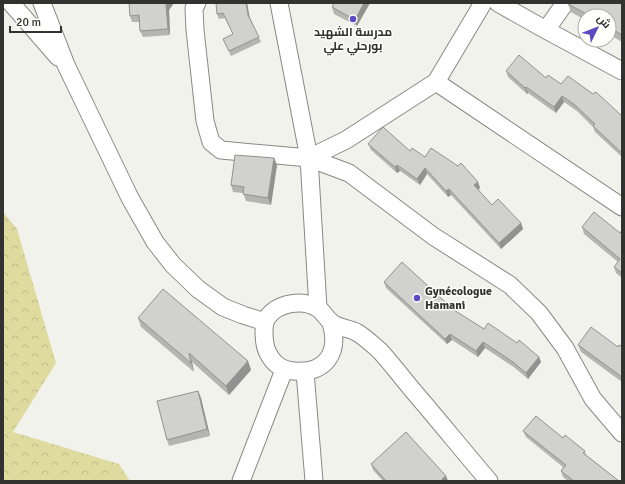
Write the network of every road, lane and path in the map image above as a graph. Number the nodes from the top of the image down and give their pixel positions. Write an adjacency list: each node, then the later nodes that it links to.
1 (11, 3): 9 (street)
2 (42, 3): 9 (street)
3 (197, 3): 12 (street)
4 (279, 3): 12 (street)
5 (483, 3): 11 (street)
6 (498, 3): 8 (street)
7 (565, 3): 8 (street)
8 (546, 30): 10 (street)
9 (66, 65): 15 (street)
10 (622, 71)
11 (436, 82): 12 (street); 13 (street)
12 (309, 158): 14 (street); 19 (street)
13 (622, 207)
14 (318, 308): 15 (street); 16 (street)
15 (265, 322): 17 (street)
16 (331, 323): 18 (street); 22 (street)
17 (284, 370): 18 (street); 20 (street)
18 (305, 372): 21 (street)
19 (622, 433)
20 (241, 481)
21 (314, 481)
22 (489, 481)

